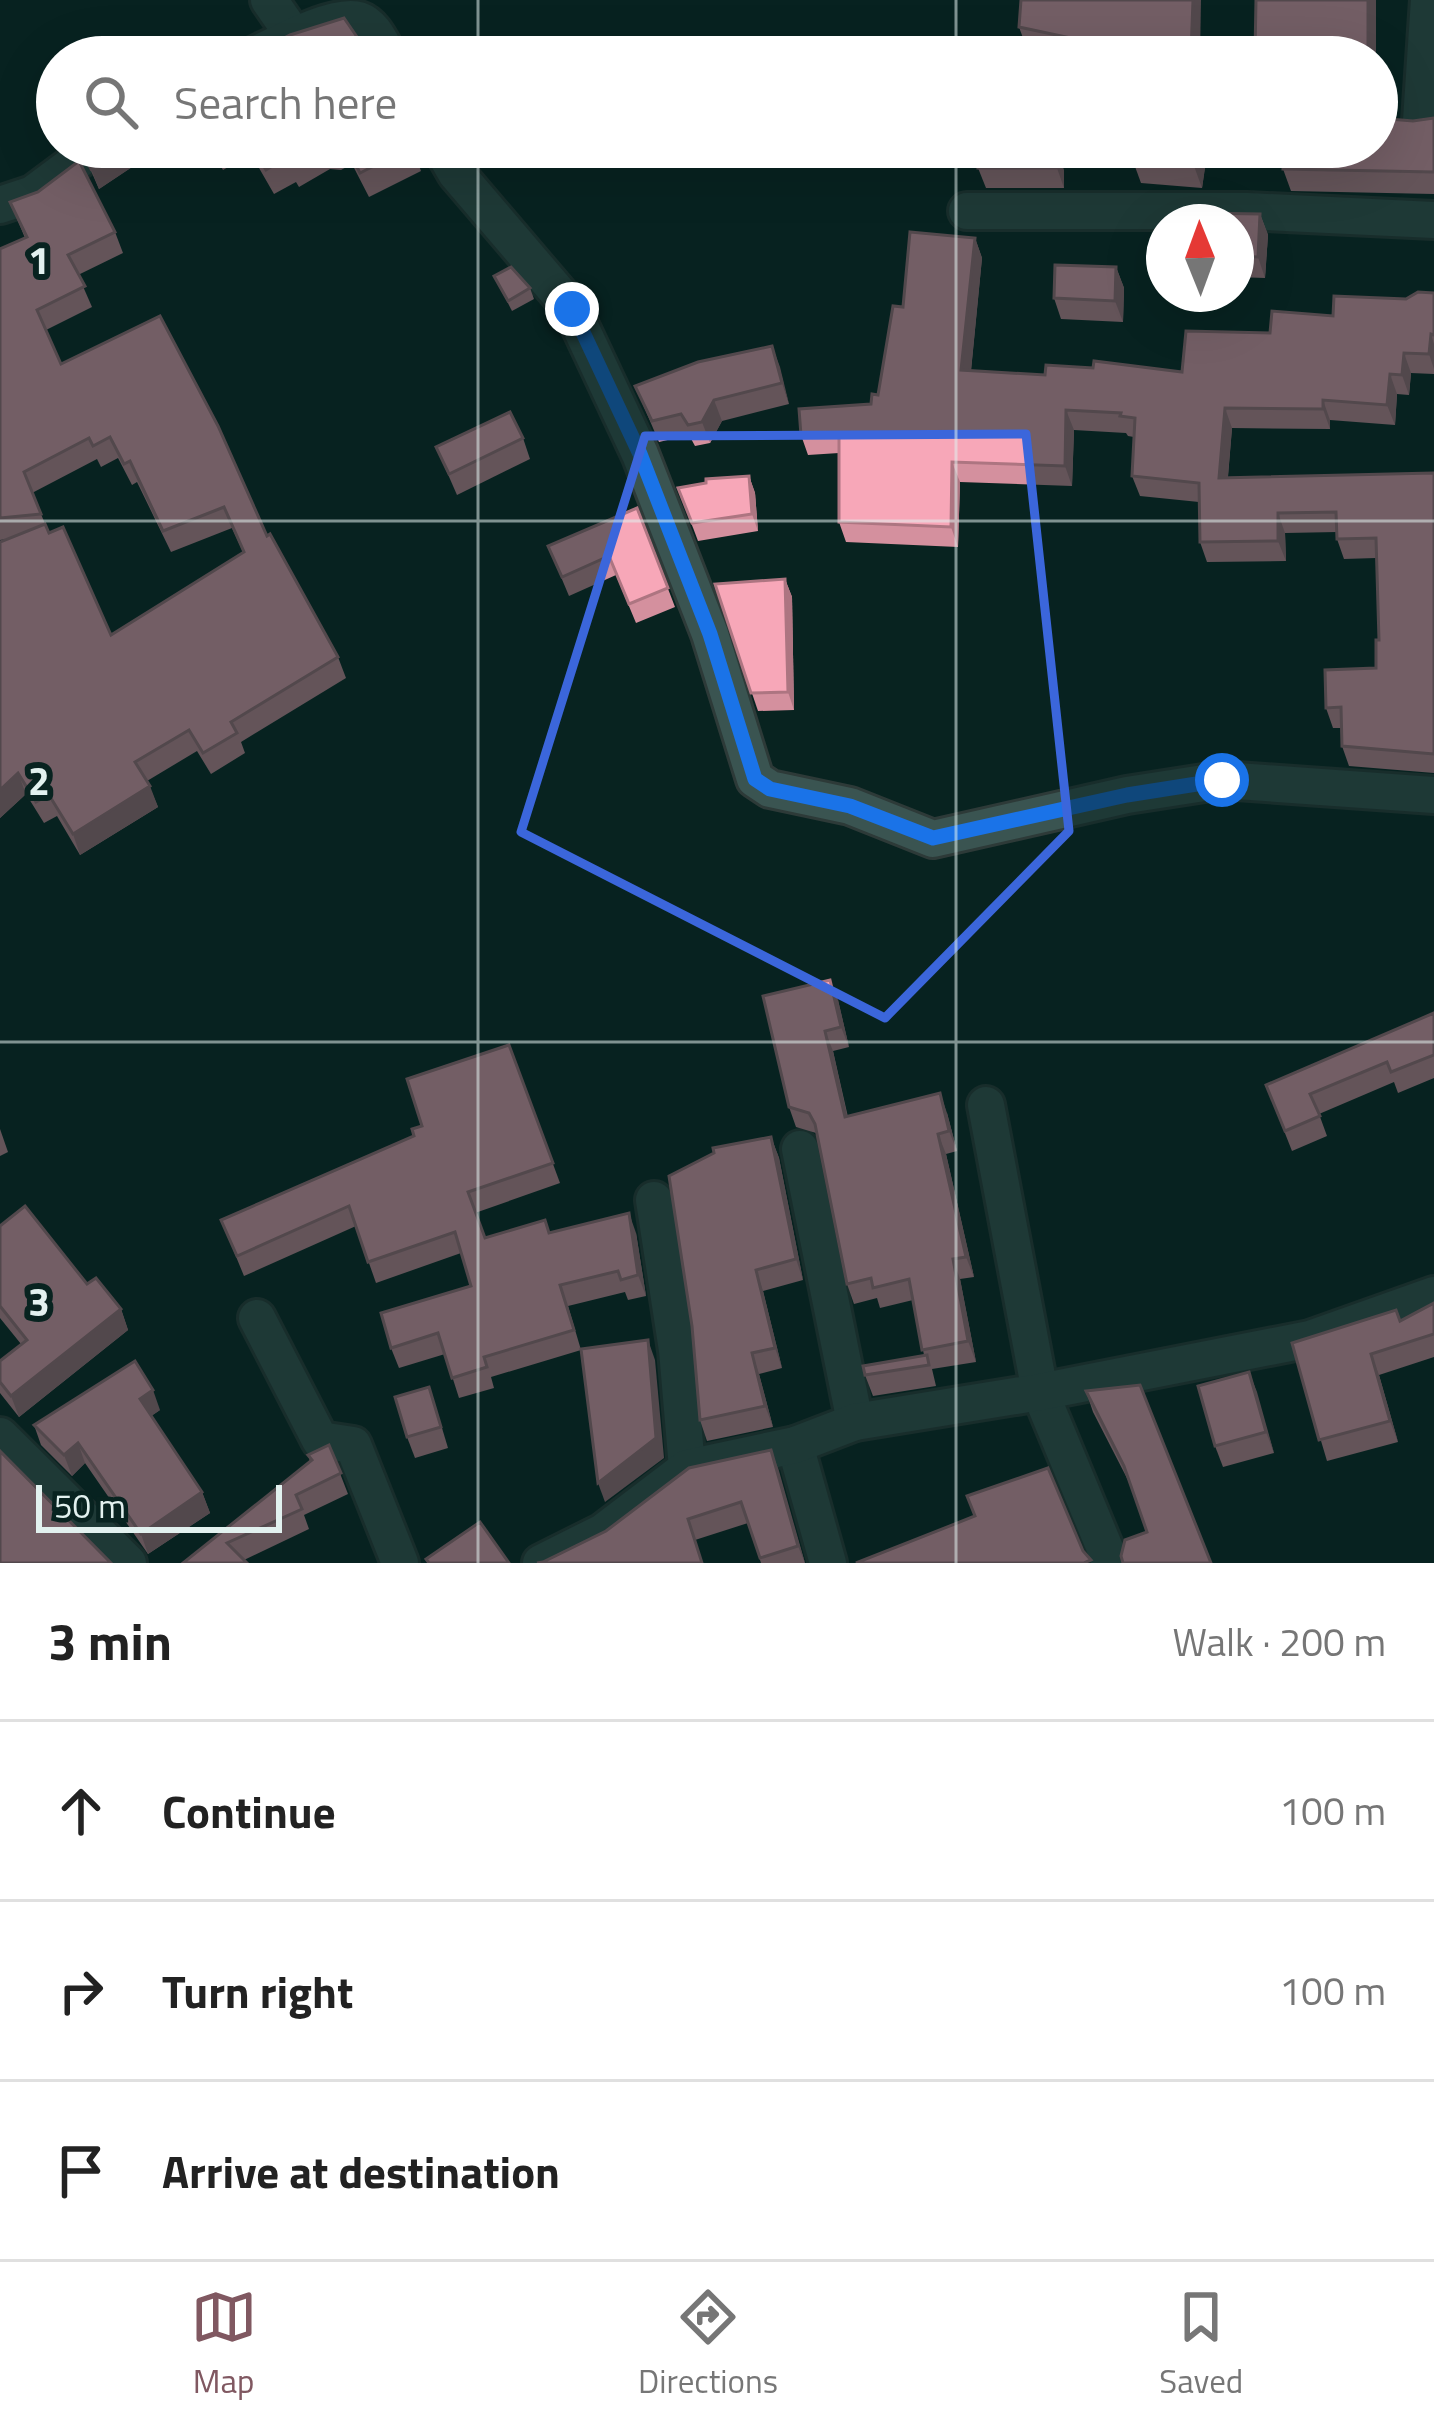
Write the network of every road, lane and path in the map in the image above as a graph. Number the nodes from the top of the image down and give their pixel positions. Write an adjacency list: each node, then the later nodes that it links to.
1 (268, 0): 3 (street)
2 (1429, 0): 5 (street)
3 (294, 36): 4 (street)
4 (376, 36)
5 (1416, 121)
6 (67, 168): 8 (street)
7 (453, 168): 11 (street)
8 (0, 205)
9 (967, 211): 10 (street)
10 (1434, 220)
11 (1434, 795)
12 (986, 1105): 17 (street)
13 (800, 1149): 18 (street)
14 (654, 1200): 21 (street)
15 (1434, 1295): 17 (street)
16 (257, 1318): 23 (street)
17 (1040, 1392): 18 (street); 26 (street)
18 (855, 1422): 20 (street)
19 (0, 1436): 22 (street)
20 (795, 1445): 21 (street); 25 (street)
21 (687, 1468): 24 (street)
22 (128, 1563)
23 (400, 1563)
24 (541, 1563)
25 (828, 1563)
26 (1111, 1563)

